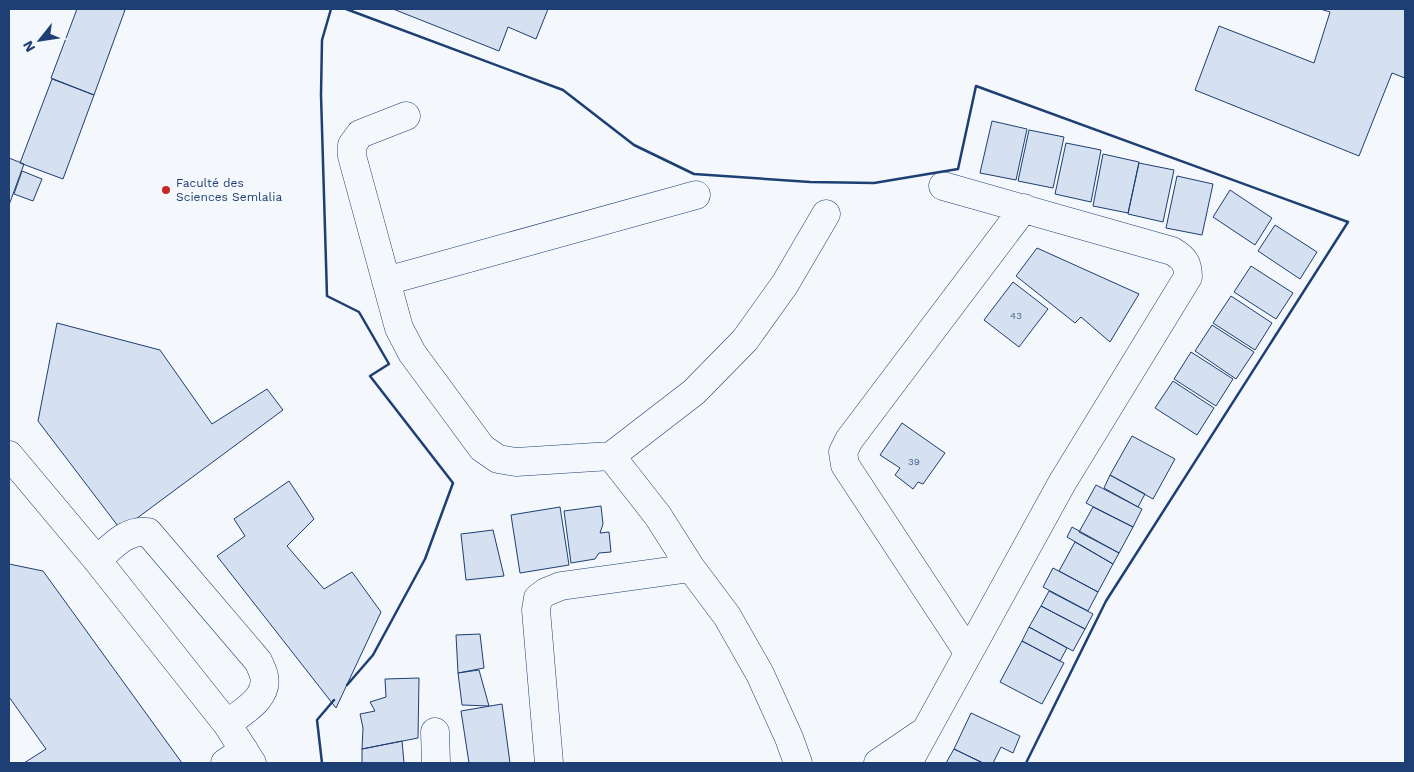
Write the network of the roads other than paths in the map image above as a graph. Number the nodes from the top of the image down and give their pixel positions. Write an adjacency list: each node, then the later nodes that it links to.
1 (406, 116): 6 (street)
2 (943, 186): 4 (street)
3 (696, 195): 6 (street)
4 (1024, 208): 11 (street); 11 (street)
5 (826, 214): 8 (street)
6 (386, 281): 8 (street)
7 (9, 455): 9 (street)
8 (611, 456): 10 (street)
9 (96, 560): 12 (street); 12 (street)
10 (691, 568): 17 (street); 18 (street)
11 (968, 652): 14 (street)
12 (227, 724): 15 (street)
13 (435, 732): 16 (street)
14 (924, 732): 19 (street); 20 (street)
15 (240, 759)
16 (436, 763)
17 (549, 763)
18 (798, 763)
19 (878, 763)
20 (908, 763)

